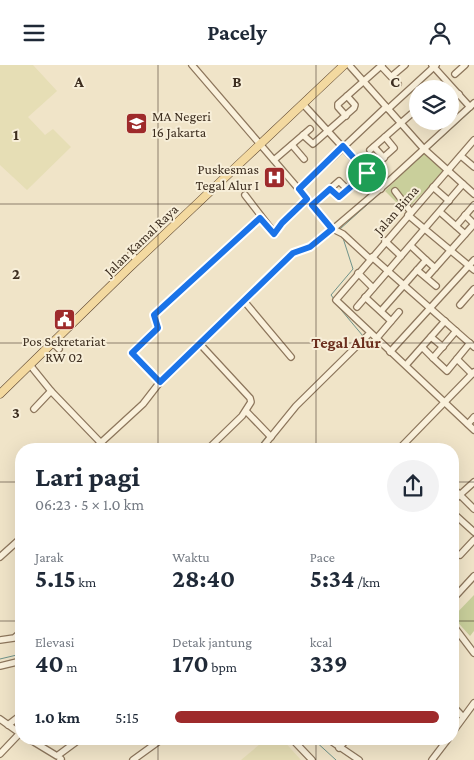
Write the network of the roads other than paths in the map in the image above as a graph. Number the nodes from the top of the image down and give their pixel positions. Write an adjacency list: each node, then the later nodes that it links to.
1 (192, 65): 26 (street)
2 (344, 65): 15 (main road, Jalan Kamal Raya)
3 (349, 65): 11 (street)
4 (382, 65): 9 (street); 11 (street)
5 (403, 65): 9 (street)
6 (465, 65): 8 (street)
7 (434, 66): 10 (street); 17 (street)
8 (455, 74)
9 (392, 76): 12 (street)
10 (446, 80)
11 (363, 81): 14 (street); 17 (street)
12 (398, 84)
13 (459, 94): 16 (street)
14 (347, 95): 18 (street); 18 (street)
15 (303, 104): 22 (street); 26 (main road, Jalan Kamal Raya)
16 (472, 105): 29 (street)
17 (387, 108): 20 (street); 28 (street)
18 (346, 116): 22 (street)
19 (409, 116): 20 (street)
20 (400, 123): 24 (street); 29 (street)
21 (310, 129): 23 (street)
22 (329, 131): 23 (street); 28 (street)
23 (304, 135): 27 (street)
24 (385, 137): 31 (street); 31 (street)
25 (474, 140): 30 (street, Jalan Bima)
26 (260, 145): 33 (street); 99 (main road, Jalan Kamal Raya)
27 (292, 145): 32 (street); 33 (street)
28 (343, 146): 36 (street); 39 (street)
29 (426, 150): 35 (street); 41 (street)
30 (461, 156): 34 (street); 35 (street, Jalan Bima)
31 (384, 158): 36 (street)
32 (304, 159)
33 (274, 161): 39 (street)
34 (474, 167)
35 (448, 170): 37 (street); 38 (street, Jalan Bima)
36 (367, 173): 41 (street); 42 (street)
37 (463, 185): 44 (street); 47 (street)
38 (433, 187): 47 (street); 51 (street, Jalan Bima)
39 (299, 189): 46 (street)
40 (330, 189): 42 (street); 42 (street); 48 (street)
41 (381, 189): 56 (street)
42 (348, 190)
43 (395, 191): 51 (street)
44 (474, 194)
45 (245, 195): 53 (street)
46 (307, 199): 48 (street); 53 (street)
47 (449, 201): 50 (street)
48 (312, 205): 56 (street)
49 (474, 205): 52 (street)
50 (440, 212): 55 (street); 57 (street)
51 (410, 213): 57 (street); 59 (street, Jalan Bima)
52 (465, 215): 54 (street); 55 (street)
53 (260, 218): 102 (street)
54 (474, 224): 58 (street)
55 (456, 226): 58 (street)
56 (332, 229): 63 (street); 78 (street)
57 (426, 229): 60 (street); 61 (street)
58 (465, 234): 61 (street)
59 (385, 241): 62 (street); 63 (street, Jalan Bima)
60 (411, 246): 62 (street); 64 (street)
61 (451, 251): 66 (street); 67 (street)
62 (402, 256): 68 (street)
63 (371, 258): 68 (street); 70 (street, Jalan Bima)
64 (426, 260): 66 (street); 69 (street)
65 (474, 260): 67 (street)
66 (435, 268): 71 (street)
67 (472, 268): 82 (street)
68 (387, 270): 72 (street); 74 (street)
69 (417, 270): 71 (street); 72 (street)
70 (358, 273): 74 (street); 88 (street, Jalan Bima)
71 (427, 277): 73 (street)
72 (404, 285): 82 (street); 83 (street)
73 (436, 286)
74 (373, 288): 77 (street)
75 (474, 289): 76 (street)
76 (468, 296): 79 (street); 80 (street)
77 (365, 297): 81 (street); 83 (street)
78 (244, 301): 91 (street); 96 (street)
79 (474, 301)
80 (460, 305)
81 (357, 307)
82 (430, 308): 86 (street); 95 (street)
83 (381, 311): 85 (street)
84 (399, 312): 85 (street)
85 (391, 321): 90 (street)
86 (445, 321): 87 (street); 89 (street)
87 (456, 331): 92 (street); 93 (street)
88 (370, 333): 90 (street); 111 (street)
89 (432, 337): 93 (street); 94 (street)
90 (376, 339): 95 (street)
91 (200, 344): 102 (street); 107 (street)
92 (472, 345): 98 (street)
93 (443, 347): 97 (street)
94 (423, 348): 97 (street); 100 (street)
95 (390, 352): 100 (street)
96 (291, 357)
97 (433, 358): 98 (street)
98 (456, 359): 101 (street)
99 (30, 365): 103 (street); 104 (main road, Jalan Kamal Raya)
100 (406, 365): 105 (street)
101 (473, 373): 105 (street)
102 (160, 382): 112 (street)
103 (51, 391): 106 (street); 112 (street)
104 (0, 394)
105 (444, 402): 109 (street); 115 (street)
106 (34, 409)
107 (246, 411): 111 (street); 113 (street)
108 (474, 417): 109 (street)
109 (468, 424): 110 (street)
110 (474, 430)
111 (269, 435): 114 (street)
112 (100, 442)
113 (214, 443)
114 (264, 443)
115 (405, 443)
116 (474, 483): 117 (street)
117 (460, 495): 118 (street)
118 (474, 509)
119 (459, 518): 120 (street)
120 (474, 532)
121 (474, 540): 123 (street)
122 (15, 543): 124 (street)
123 (460, 555)
124 (0, 557)
125 (474, 576): 126 (street)
126 (459, 593)
127 (459, 633): 130 (street)
128 (15, 637): 129 (street)
129 (0, 640)
130 (474, 653)
131 (15, 662): 132 (street)
132 (0, 666)
133 (474, 703): 135 (street)
134 (459, 713): 135 (street)
135 (463, 717): 138 (street)
136 (0, 719): 139 (street)
137 (15, 720): 139 (street)
138 (459, 723)
139 (8, 725): 140 (street)
140 (15, 729)
141 (15, 739): 150 (street)
142 (38, 745): 151 (street)
143 (74, 745): 151 (street)
144 (150, 745): 152 (street)
145 (298, 745): 153 (street)
146 (335, 745): 149 (street)
147 (341, 745): 149 (street)
148 (443, 745): 155 (street)
149 (339, 748): 154 (street)
150 (0, 754)
151 (60, 759)
152 (133, 760)
153 (312, 760)
154 (360, 760)
155 (432, 760)

